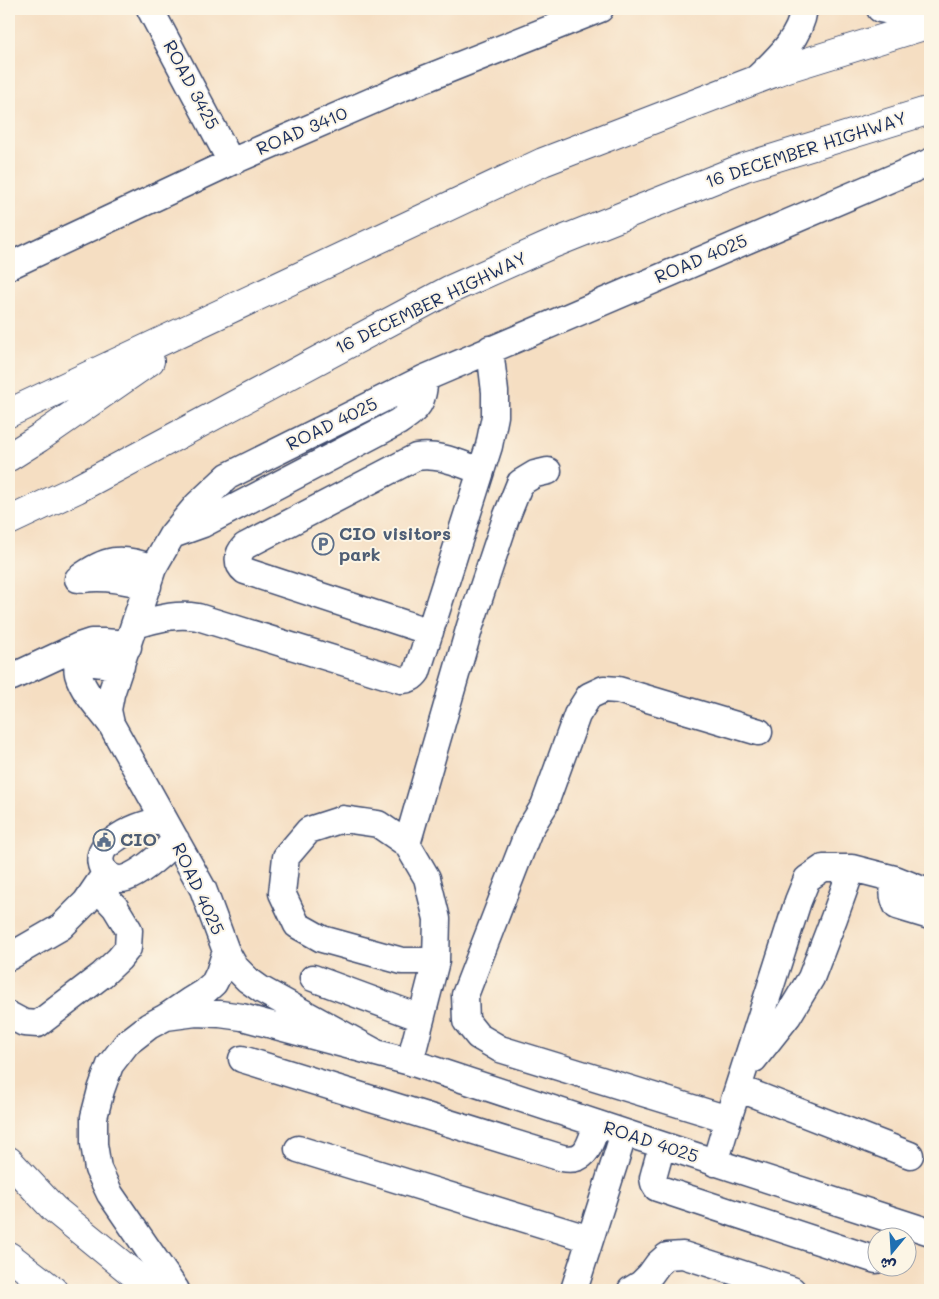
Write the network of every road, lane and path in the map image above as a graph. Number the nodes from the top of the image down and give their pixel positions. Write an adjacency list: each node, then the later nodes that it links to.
1 (150, 9): 9 (street, ROAD 3425)
2 (600, 9): 9 (street, ROAD 3410)
3 (804, 9): 7 (street)
4 (880, 9): 5 (street)
5 (930, 19)
6 (930, 24): 7 (main road)
7 (756, 80): 12 (main road)
8 (930, 110): 18 (main road, 16 DECEMBER HIGHWAY)
9 (231, 162): 11 (street, ROAD 3410)
10 (930, 162): 13 (street, ROAD 4025)
11 (9, 266)
12 (215, 316): 14 (main road); 15 (main road)
13 (490, 349): 16 (street); 22 (street, ROAD 4025)
14 (9, 413)
15 (9, 457)
16 (481, 471): 21 (street); 21 (street)
17 (548, 471): 28 (street)
18 (77, 489): 19 (main road, 16 DECEMBER HIGHWAY); 20 (main road)
19 (9, 521)
20 (9, 543)
21 (430, 632): 22 (street)
22 (128, 646): 23 (street); 25 (street, ROAD 4025)
23 (78, 654): 24 (street); 25 (street)
24 (12, 677)
25 (111, 724): 27 (street, ROAD 4025)
26 (759, 732): 43 (street)
27 (170, 830): 30 (street); 30 (street); 32 (street, ROAD 4025)
28 (407, 844): 34 (street); 34 (street)
29 (852, 868): 31 (street); 42 (street); 42 (street)
30 (101, 880): 33 (street); 36 (street)
31 (929, 894)
32 (226, 951): 37 (street, ROAD 4025); 39 (street, ROAD 4025)
33 (9, 957)
34 (436, 961): 38 (street)
35 (313, 978): 38 (street)
36 (9, 1015)
37 (166, 1017): 39 (street, ROAD 4025); 60 (street, ROAD 4025)
38 (421, 1018): 41 (street)
39 (373, 1051): 41 (street, ROAD 4025)
40 (242, 1059): 44 (street)
41 (410, 1062): 44 (street, ROAD 4025)
42 (741, 1080): 43 (street); 48 (street)
43 (728, 1119): 50 (street)
44 (597, 1124): 45 (street, ROAD 4025)
45 (624, 1133): 46 (street, ROAD 4025); 54 (street)
46 (662, 1146): 50 (street, ROAD 4025); 56 (street)
47 (298, 1148): 54 (street)
48 (910, 1155)
49 (9, 1160): 52 (main road)
50 (715, 1163): 53 (street, ROAD 4025)
51 (9, 1185): 52 (main road)
52 (54, 1209): 59 (main road)
53 (898, 1226)
54 (590, 1239): 61 (street)
55 (9, 1256): 58 (main road)
56 (866, 1257)
57 (621, 1289): 62 (street)
58 (53, 1290)
59 (153, 1290)
60 (176, 1290)
61 (574, 1290)
62 (792, 1290)

